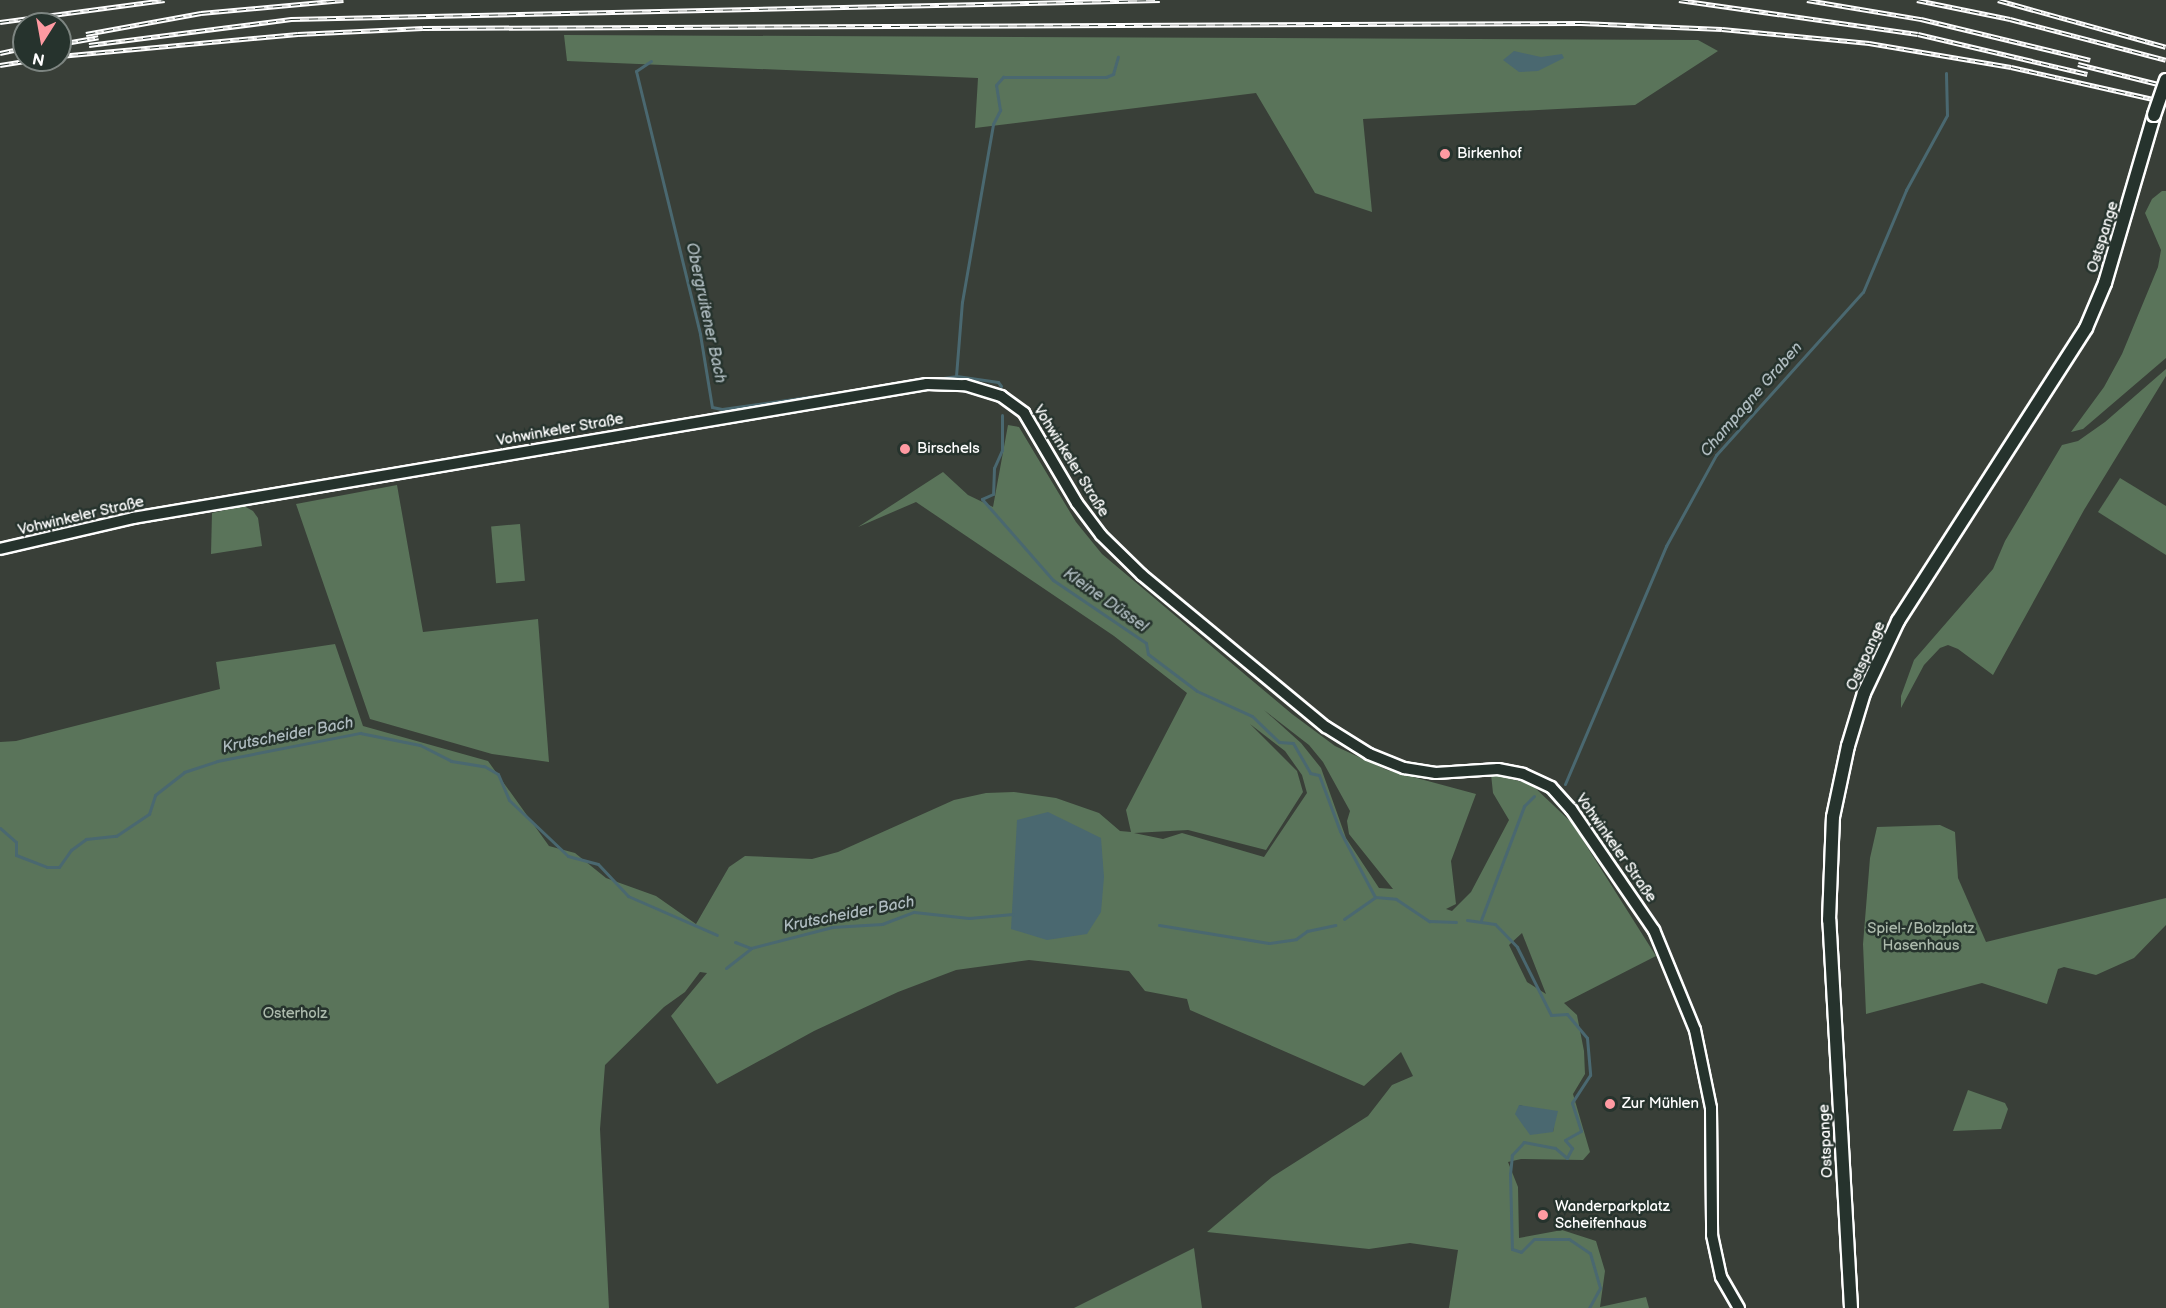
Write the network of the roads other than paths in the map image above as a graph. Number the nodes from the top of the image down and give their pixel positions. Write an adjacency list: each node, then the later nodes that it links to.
1 (2166, 80): 4 (main road, Ostspange, bridge)
2 (0, 549): 3 (street, Vohwinkeler Straße)
3 (1739, 1308)
4 (1851, 1308)

